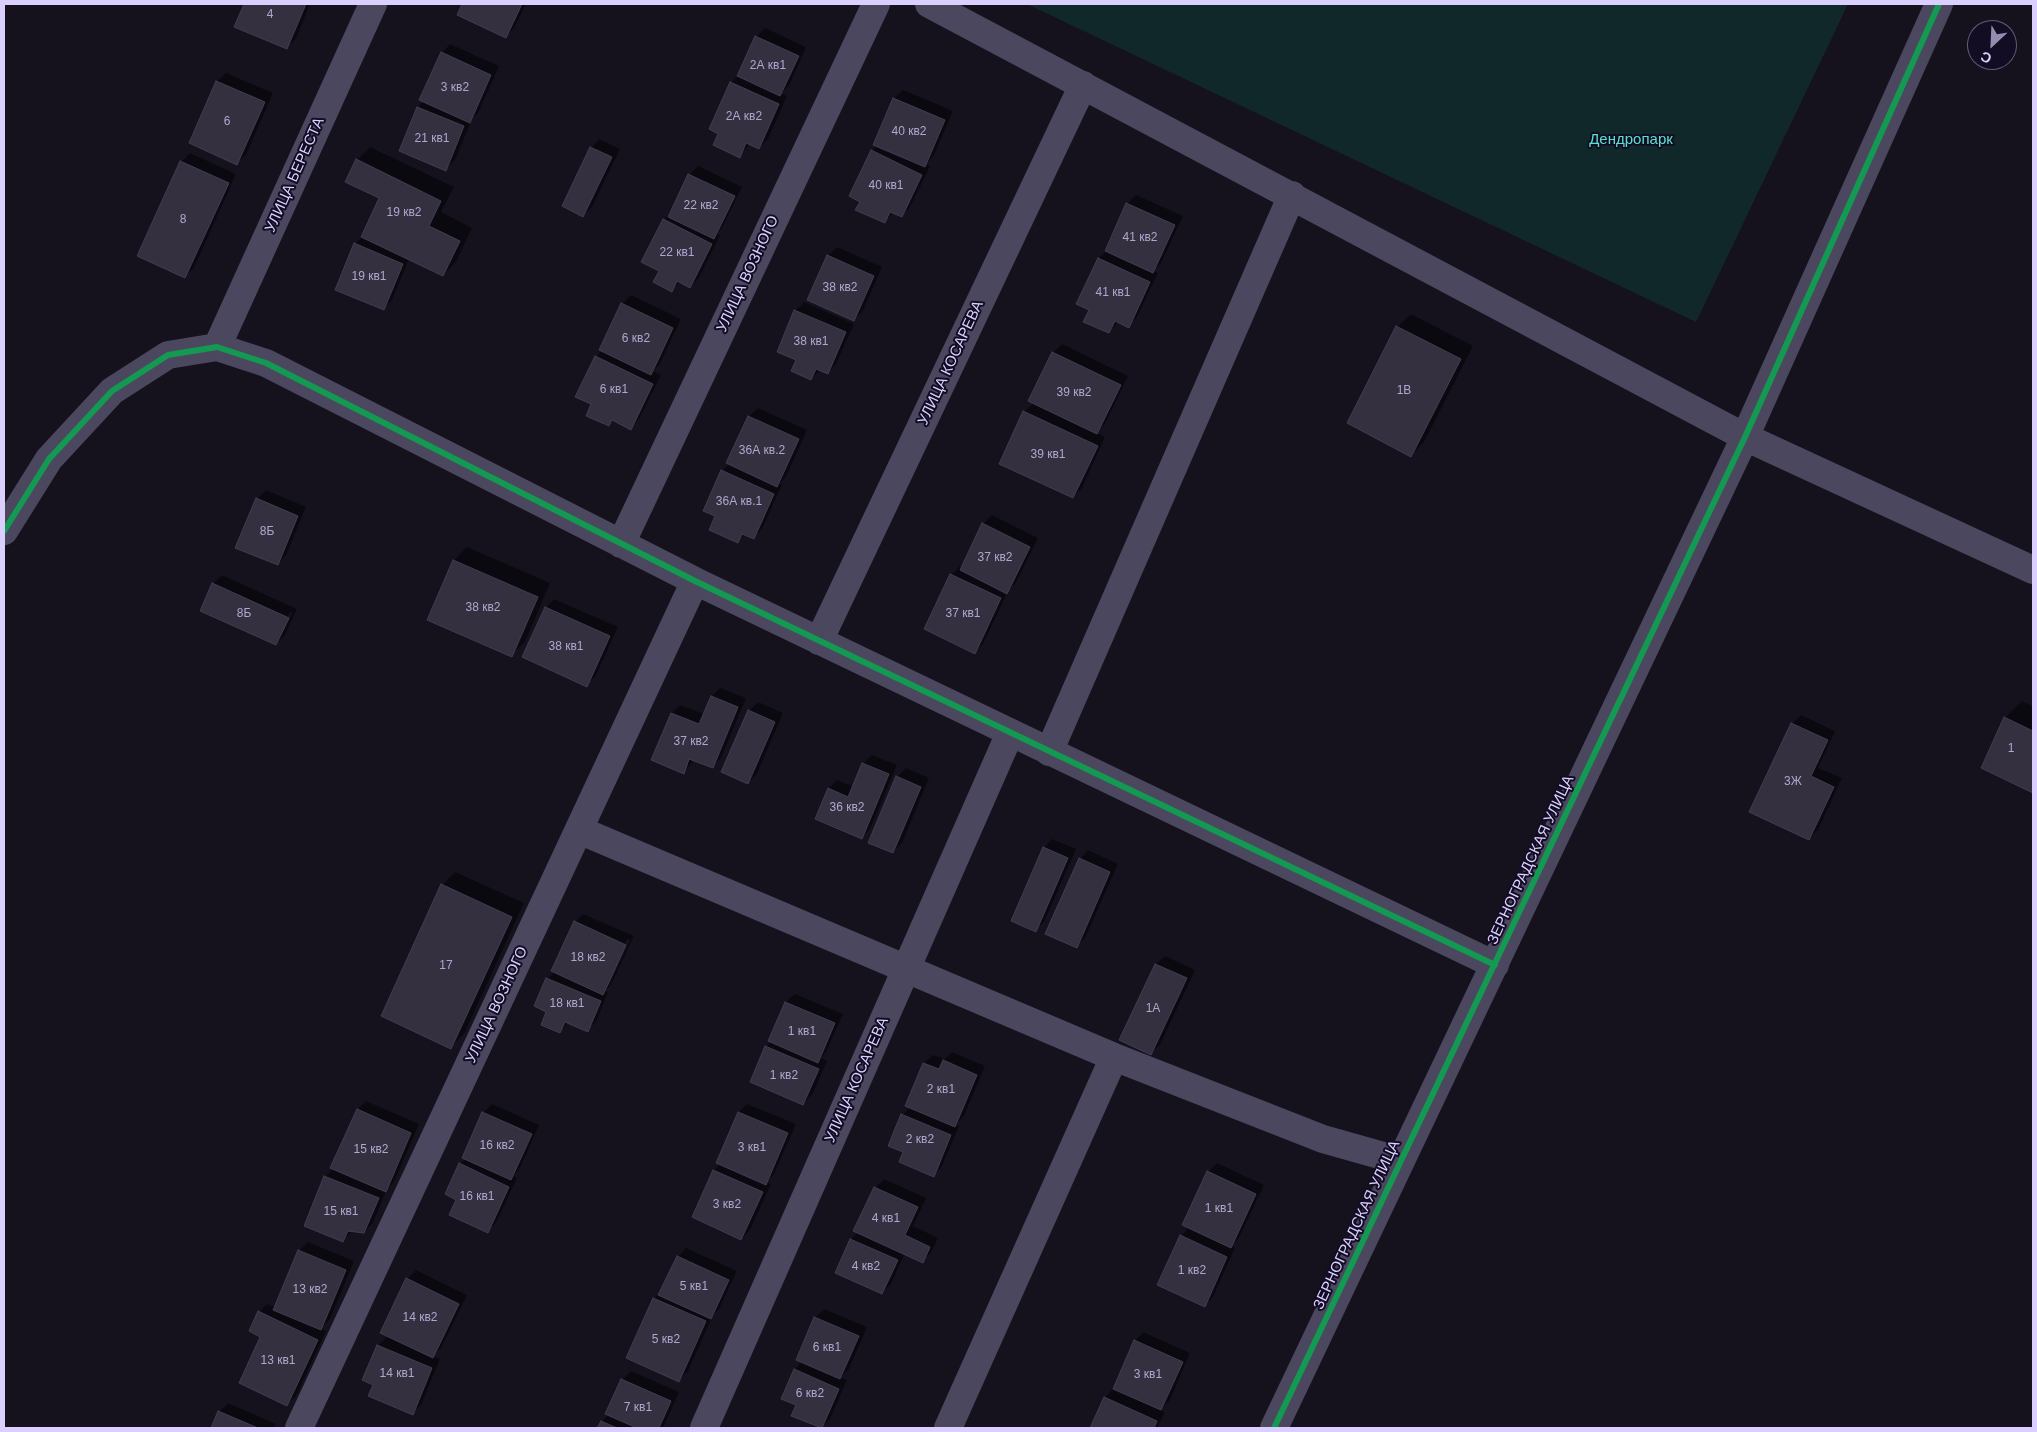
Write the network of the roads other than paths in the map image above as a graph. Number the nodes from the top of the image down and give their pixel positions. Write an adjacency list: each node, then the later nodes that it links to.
1 (373, 4): 7 (street, УЛИЦА БЕРЕСТА)
2 (876, 4): 10 (street, УЛИЦА ВОЗНОГО)
3 (929, 4): 5 (street)
4 (1939, 4): 8 (street, ЗЕРНОГРАДСКАЯ УЛИЦА)
5 (1084, 85): 6 (street); 13 (street, УЛИЦА КОСАРЕВА)
6 (1292, 195): 8 (street); 15 (street)
7 (217, 347): 9 (street); 10 (street)
8 (1745, 437): 11 (street); 17 (street, ЗЕРНОГРАДСКАЯ УЛИЦА)
9 (4, 531)
10 (621, 544): 12 (street)
11 (2033, 570)
12 (695, 581): 13 (street); 16 (street, УЛИЦА ВОЗНОГО)
13 (819, 641): 14 (street)
14 (1010, 733): 15 (street); 18 (street, УЛИЦА КОСАРЕВА)
15 (1049, 752): 17 (street)
16 (579, 830): 18 (street); 21 (street, УЛИЦА ВОЗНОГО)
17 (1495, 965): 20 (street, ЗЕРНОГРАДСКАЯ УЛИЦА)
18 (906, 970): 19 (street); 22 (street, УЛИЦА КОСАРЕВА)
19 (1114, 1057): 20 (street); 23 (street)
20 (1401, 1161): 24 (street, ЗЕРНОГРАДСКАЯ УЛИЦА)
21 (299, 1428)
22 (704, 1428)
23 (948, 1428)
24 (1274, 1428)

